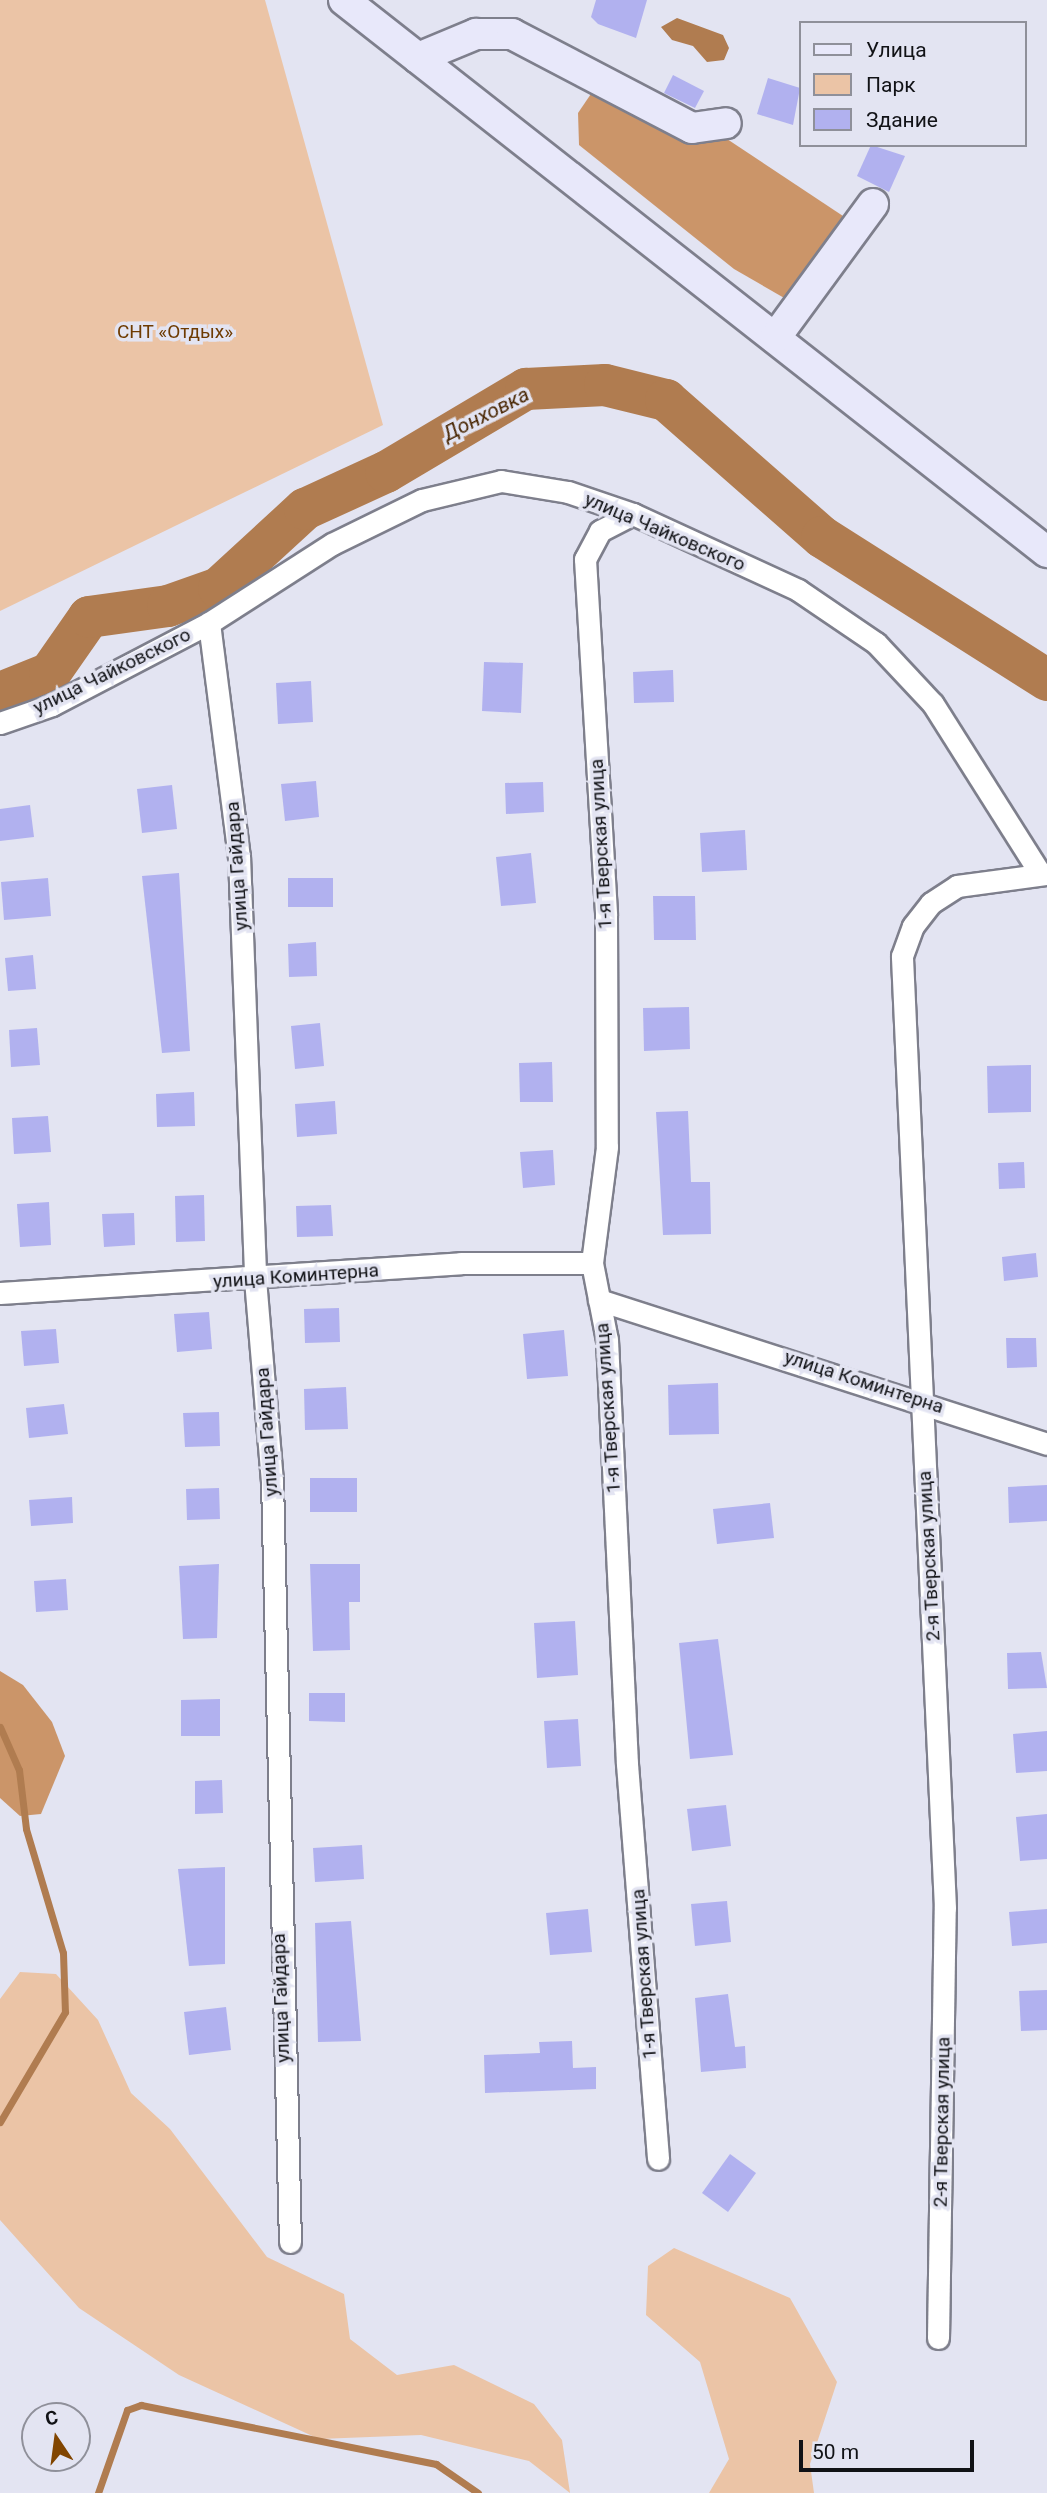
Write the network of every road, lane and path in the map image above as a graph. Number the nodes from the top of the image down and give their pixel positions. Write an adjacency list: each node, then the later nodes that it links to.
1 (344, 0): 2 (street)
2 (418, 58): 3 (street); 5 (street)
3 (726, 123)
4 (873, 204): 5 (street)
5 (775, 338): 7 (street)
6 (633, 514): 8 (street, улица Чайковского); 10 (street, улица Чайковского); 11 (street, 1-я Тверская улица)
7 (1047, 552)
8 (209, 623): 9 (street, улица Чайковского); 12 (street, улица Гайдара)
9 (0, 723)
10 (1043, 873): 15 (street, 2-я Тверская улица)
11 (592, 1263): 12 (street, улица Коминтерна); 14 (street, 1-я Тверская улица)
12 (256, 1279): 13 (street, улица Коминтерна); 18 (street, улица Гайдара)
13 (0, 1293)
14 (599, 1300): 15 (street, улица Коминтерна); 17 (street, 1-я Тверская улица)
15 (922, 1399): 16 (street, улица Коминтерна); 19 (street, 2-я Тверская улица)
16 (1047, 1444)
17 (658, 2159)
18 (290, 2242)
19 (938, 2338)

